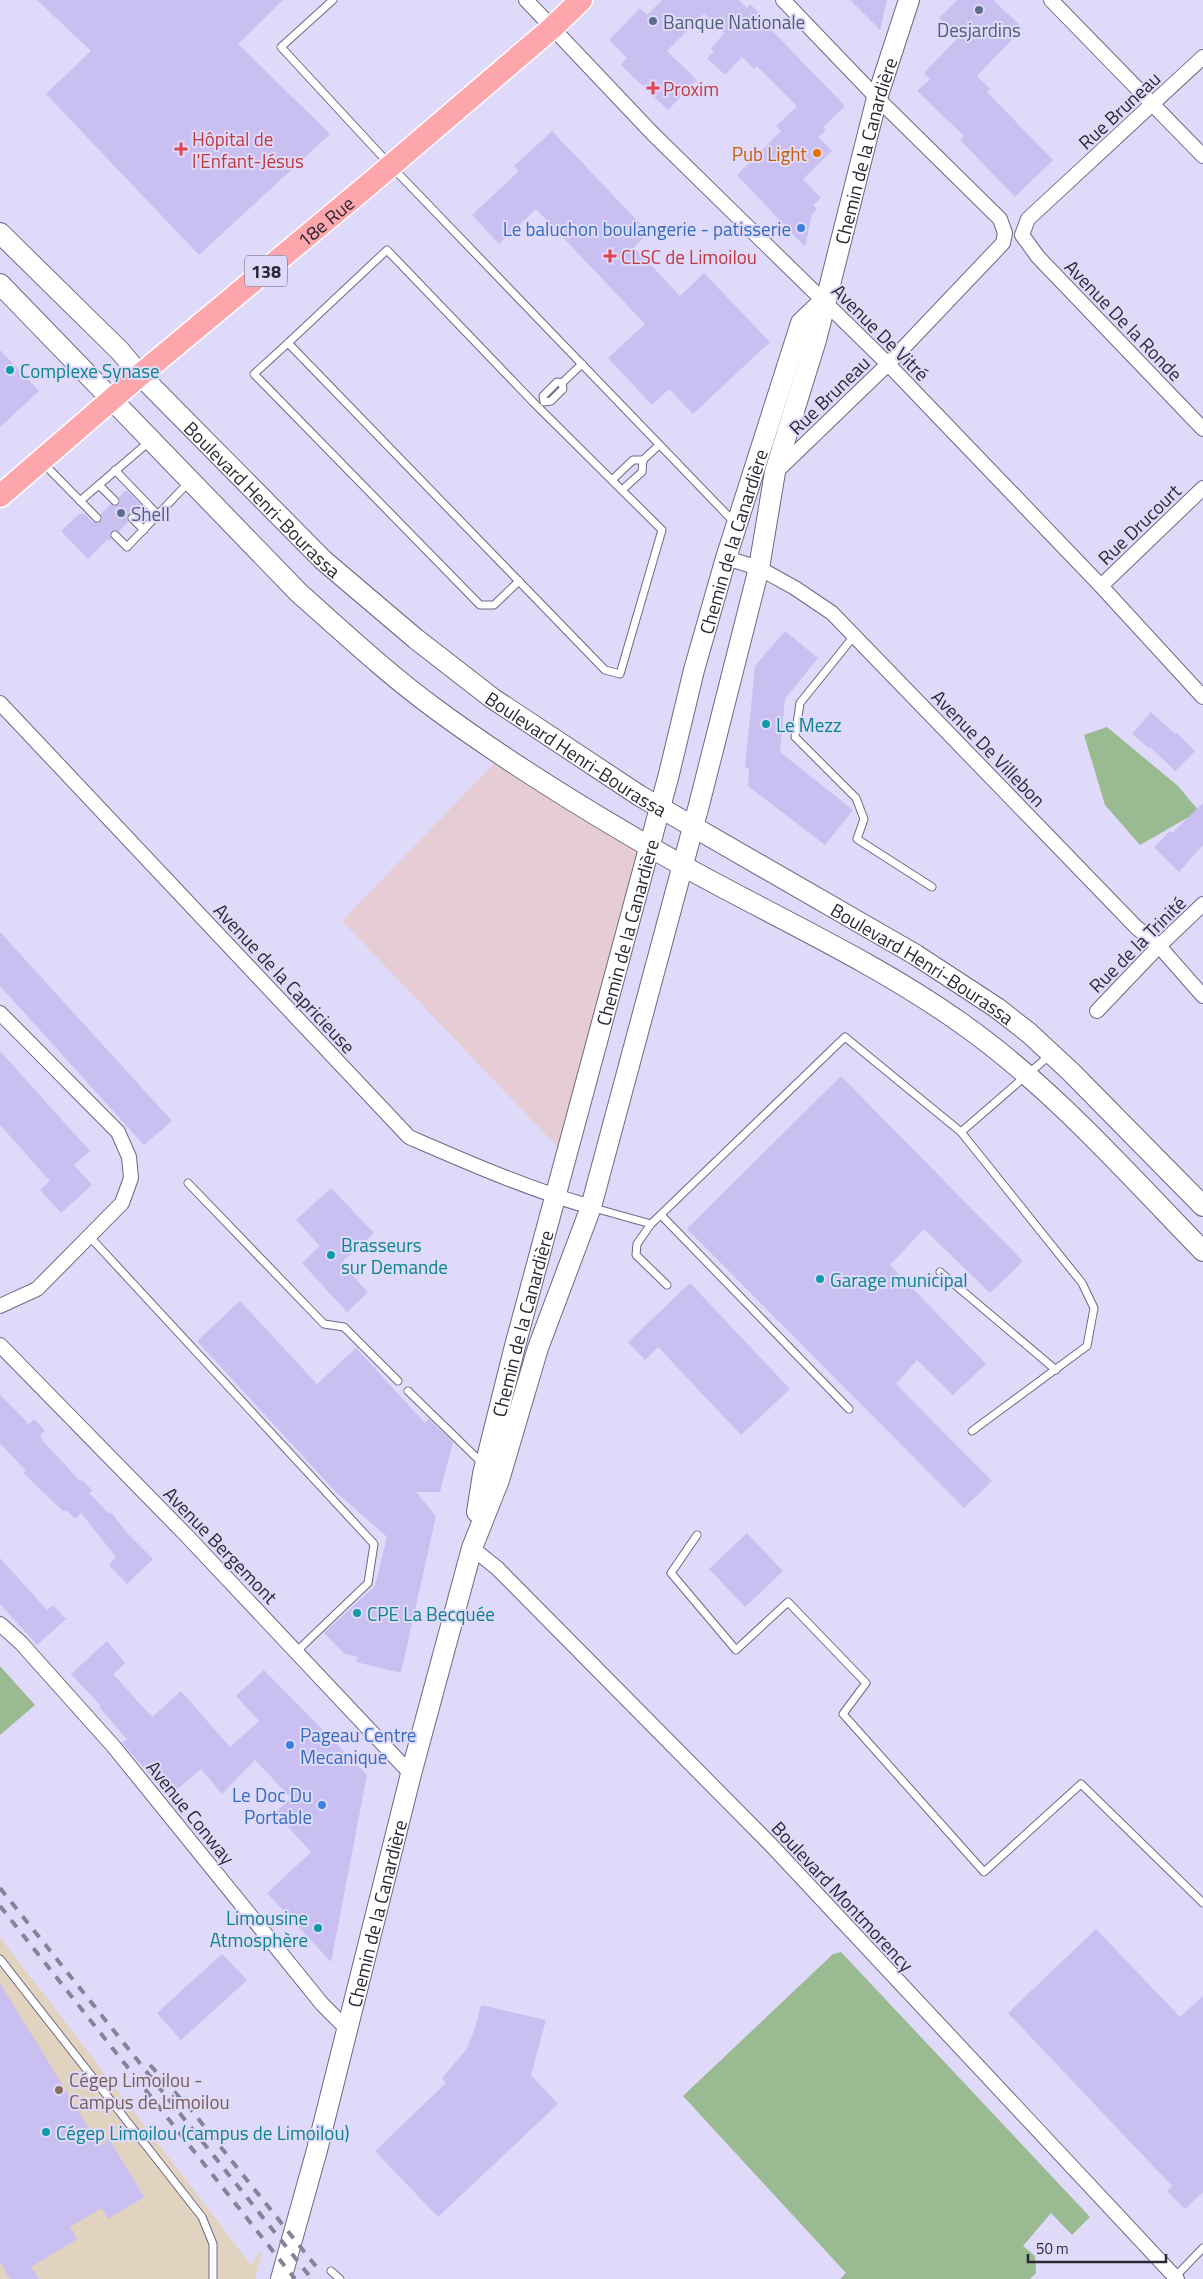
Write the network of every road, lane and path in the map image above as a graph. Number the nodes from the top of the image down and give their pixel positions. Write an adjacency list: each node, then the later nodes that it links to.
1 (333, 0): 12 (lane)
2 (526, 0): 7 (street, Avenue De Vitré)
3 (580, 0): 7 (main road, 18e Rue / 138)
4 (783, 0): 9 (street)
5 (909, 0): 9 (main road, Chemin de la Canardière)
6 (1051, 0): 10 (street)
7 (552, 28): 12 (main road, 18e Rue / 138); 16 (street, Avenue De Vitré)
8 (1203, 57): 10 (street, Rue Bruneau)
9 (877, 98): 16 (main road, Chemin de la Canardière); 19 (street, Rue Bruneau)
10 (1152, 104): 11 (street); 14 (street, Rue Bruneau)
11 (1203, 156)
12 (391, 166): 18 (lane); 20 (main road, 18e Rue / 138)
13 (0, 233): 20 (main road, Boulevard Henri-Bourassa)
14 (1022, 235): 23 (street, Avenue De la Ronde)
15 (0, 284): 21 (main road, Boulevard Henri-Bourassa)
16 (824, 301): 19 (street, Avenue De Vitré); 29 (main road, Chemin de la Canardière); 41 (main road, Chemin de la Canardière)
17 (288, 343): 22 (lane); 46 (lane); 46 (lane)
18 (582, 364): 22 (lane); 25 (lane)
19 (888, 364): 29 (street, Rue Bruneau); 47 (street, Avenue De Vitré)
20 (140, 375): 21 (main road, 18e Rue / 138); 51 (main road, Boulevard Henri-Bourassa)
21 (112, 398): 24 (main road, Boulevard Henri-Bourassa); 27 (main road, 18e Rue / 138)
22 (541, 405): 31 (lane)
23 (1203, 429)
24 (152, 439): 28 (lane); 30 (main road, Boulevard Henri-Bourassa)
25 (659, 445): 26 (lane); 41 (lane)
26 (643, 460): 31 (lane); 34 (lane)
27 (40, 461): 35 (main road, 18e Rue / 138); 36 (lane)
28 (116, 470): 32 (lane); 38 (lane)
29 (775, 472): 45 (main road, Chemin de la Canardière)
30 (191, 480): 38 (lane); 53 (main road, Boulevard Henri-Bourassa)
31 (612, 480): 34 (lane)
32 (99, 485): 36 (lane); 37 (lane)
33 (1203, 488): 47 (street, Rue Drucourt)
34 (622, 490): 46 (lane)
35 (0, 496)
36 (80, 501): 39 (lane)
37 (115, 501)
38 (158, 515): 42 (lane)
39 (97, 518)
40 (132, 518): 42 (lane)
41 (737, 525): 44 (main road, Chemin de la Canardière)
42 (144, 530): 43 (lane)
43 (115, 535)
44 (726, 558): 45 (street, Avenue De Villebon); 51 (main road, Chemin de la Canardière)
45 (759, 568): 48 (street, Avenue De Villebon); 52 (main road, Chemin de la Canardière)
46 (518, 581)
47 (1101, 586): 49 (street, Avenue De Vitré)
48 (854, 636): 55 (lane); 57 (street, Avenue De Villebon)
49 (1203, 697)
50 (0, 703): 65 (street, Avenue de la Capricieuse)
51 (659, 808): 52 (main road, Boulevard Henri-Bourassa); 53 (main road, Chemin de la Canardière)
52 (693, 826): 54 (main road, Chemin de la Canardière); 61 (main road, Boulevard Henri-Bourassa)
53 (649, 845): 54 (main road, Boulevard Henri-Bourassa); 65 (main road, Chemin de la Canardière)
54 (682, 865): 62 (main road, Boulevard Henri-Bourassa); 67 (main road, Chemin de la Canardière)
55 (932, 887)
56 (1203, 904): 57 (street, Rue de la Trinité)
57 (1158, 946): 58 (street, Avenue De Villebon); 59 (street, Rue de la Trinité)
58 (1203, 996)
59 (1097, 1011)
60 (0, 1013): 70 (street)
61 (1052, 1054): 62 (lane); 66 (main road, Boulevard Henri-Bourassa)
62 (1026, 1075): 63 (lane); 71 (main road, Boulevard Henri-Bourassa)
63 (961, 1132): 68 (lane); 76 (lane)
64 (188, 1183): 77 (lane)
65 (555, 1197): 67 (street, Avenue de la Capricieuse); 81 (main road, Chemin de la Canardière)
66 (1203, 1206)
67 (591, 1207): 69 (lane); 83 (main road, Chemin de la Canardière)
68 (661, 1215): 69 (lane); 79 (lane)
69 (651, 1224): 73 (lane)
70 (90, 1236): 74 (street); 85 (lane)
71 (1203, 1252)
72 (940, 1272): 76 (lane)
73 (667, 1285)
74 (0, 1306)
75 (0, 1345): 85 (street, Avenue Bergemont)
76 (1056, 1370): 80 (lane)
77 (398, 1381)
78 (408, 1391): 81 (lane)
79 (849, 1409)
80 (972, 1431)
81 (485, 1466): 83 (main road, Chemin de la Canardière)
82 (697, 1535): 87 (lane)
83 (472, 1548): 86 (main road, Chemin de la Canardière); 92 (street, Boulevard Montmorency)
84 (0, 1624): 89 (street, Avenue Conway)
85 (296, 1652): 86 (street, Avenue Bergemont)
86 (411, 1774): 89 (main road, Chemin de la Canardière)
87 (1203, 1903)
88 (0, 1959): 93 (lane)
89 (347, 2029): 94 (main road, Chemin de la Canardière)
90 (1203, 2248): 92 (lane)
91 (331, 2271): 95 (lane)
92 (1176, 2278)
93 (213, 2279)
94 (282, 2279)
95 (340, 2279)

